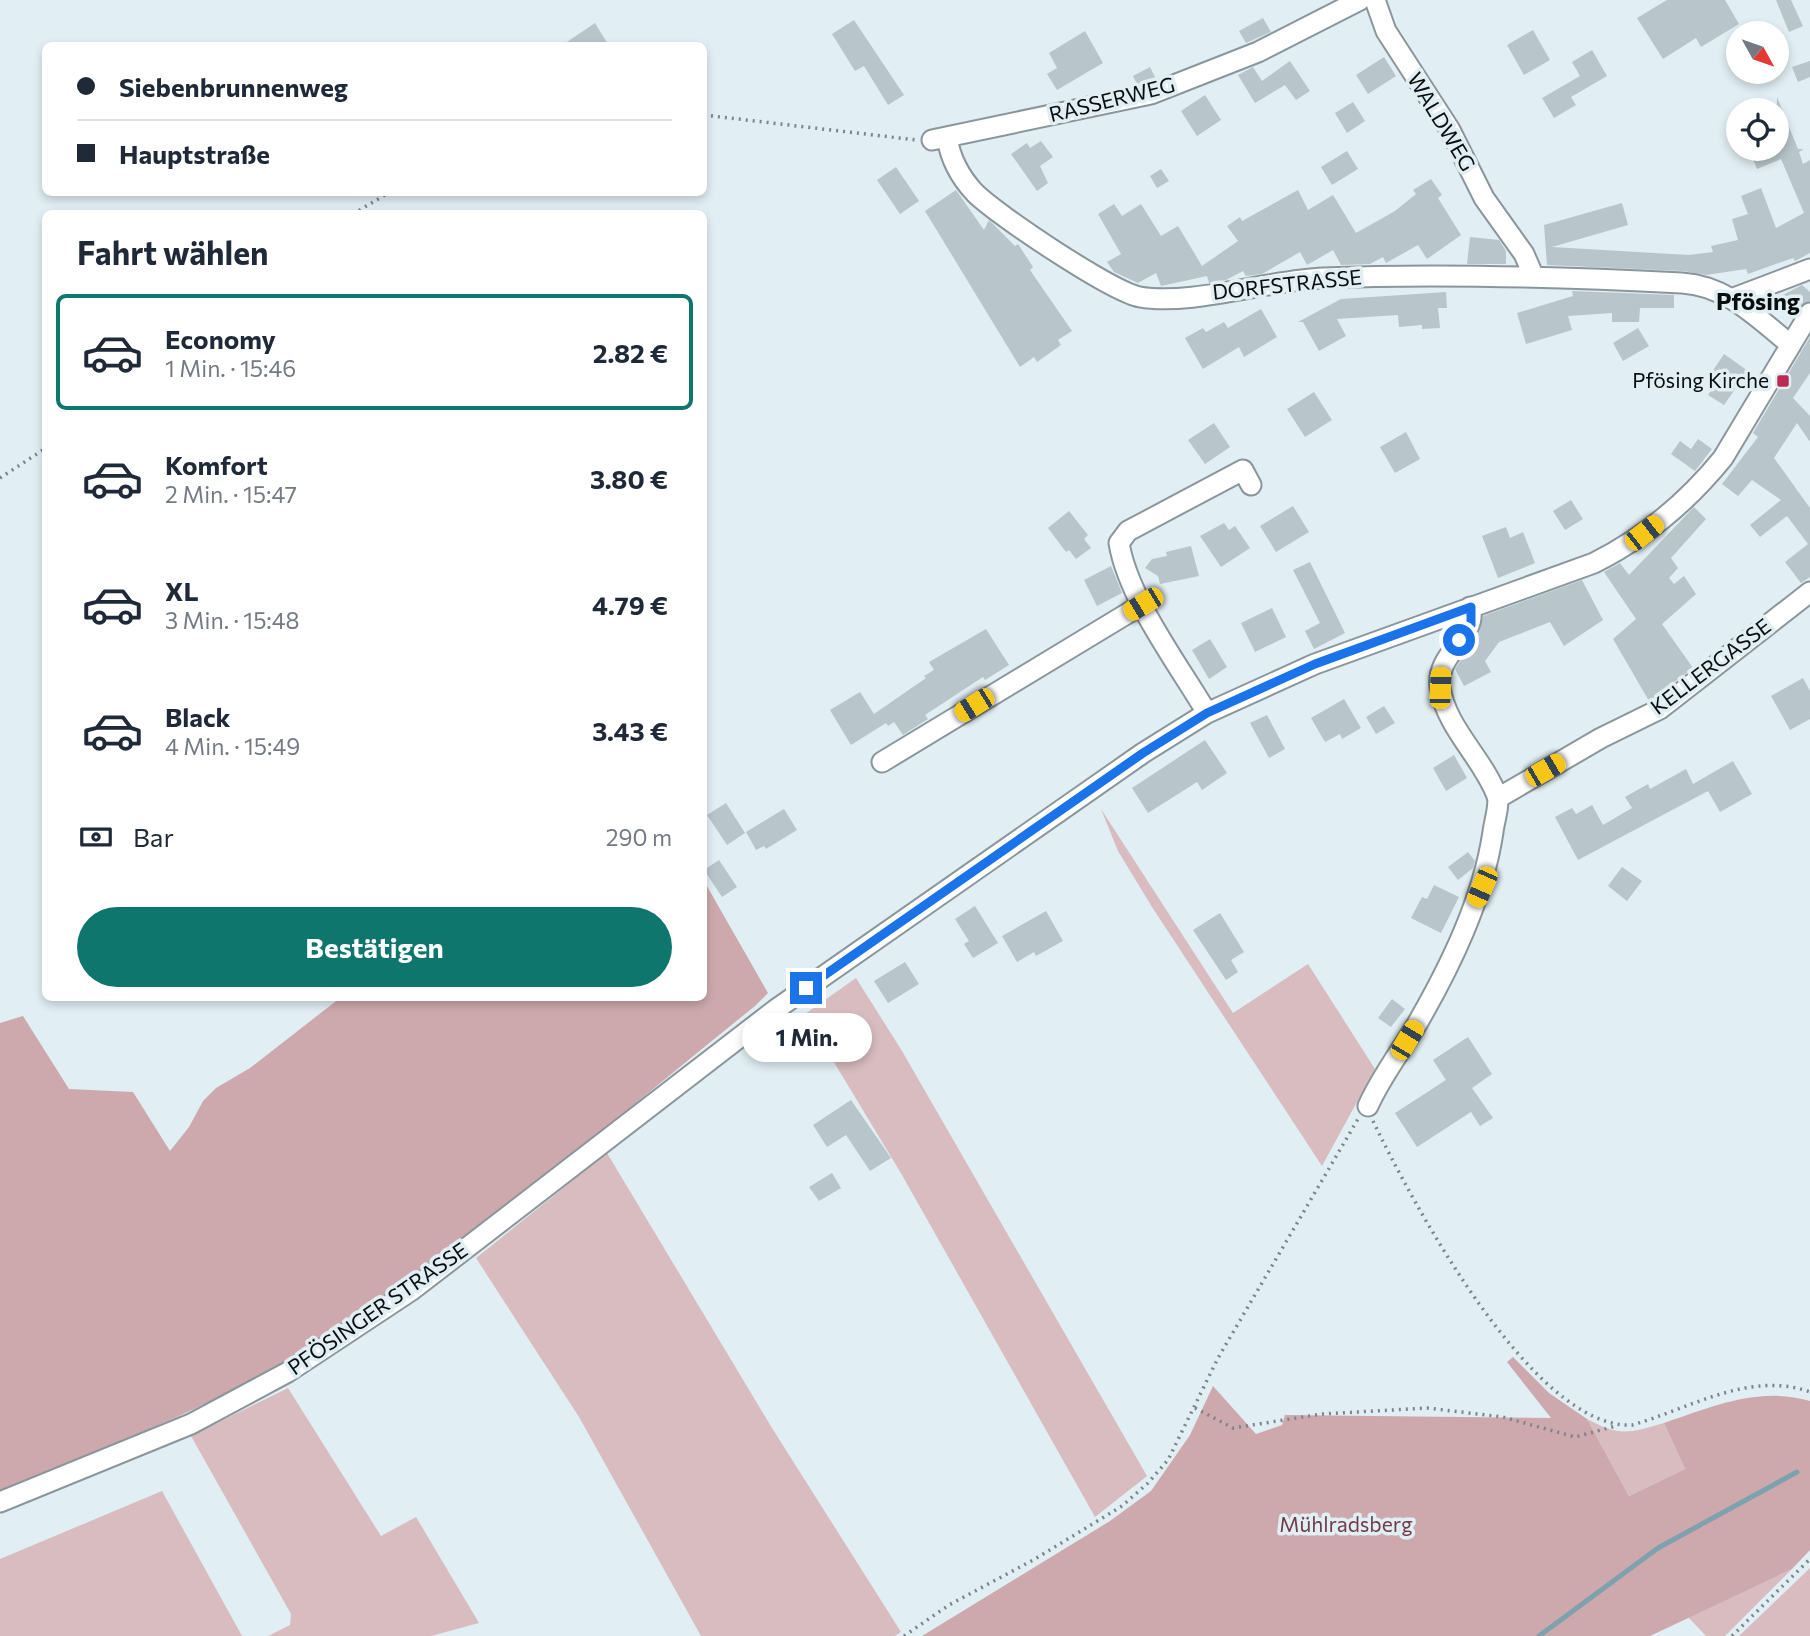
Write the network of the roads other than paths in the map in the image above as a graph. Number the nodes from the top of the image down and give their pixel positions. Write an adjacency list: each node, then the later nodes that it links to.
1 (1358, 0): 3 (street, RASSERWEG)
2 (1375, 0): 5 (street, WALDWEG)
3 (939, 139): 5 (street, DORFSTRASSE)
4 (1810, 269): 6 (street)
5 (1534, 277): 6 (street, DORFSTRASSE)
6 (1734, 298): 8 (street, DORFSTRASSE)
7 (1810, 313): 8 (street, PFÖSINGER STRASSE)
8 (1791, 345): 12 (street, PFÖSINGER STRASSE)
9 (1251, 485): 11 (street)
10 (1810, 592): 15 (street, KELLERGASSE)
11 (1143, 604): 13 (street); 14 (street)
12 (1471, 607): 13 (street, PFÖSINGER STRASSE); 15 (street)
13 (1207, 713): 17 (street, PFÖSINGER STRASSE)
14 (882, 762)
15 (1498, 798): 16 (street)
16 (1368, 1106)
17 (0, 1503)

